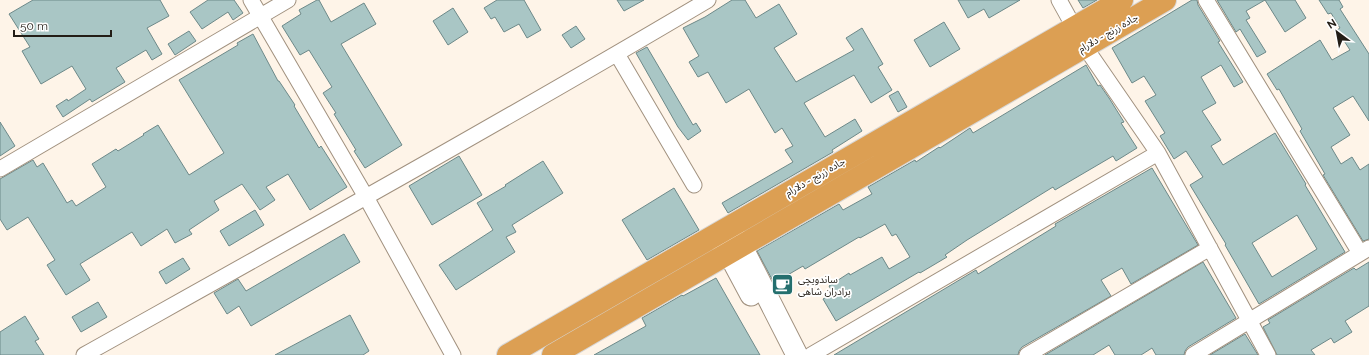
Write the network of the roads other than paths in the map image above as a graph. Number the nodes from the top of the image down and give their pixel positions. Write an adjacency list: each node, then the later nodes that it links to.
1 (251, 0): 8 (street)
2 (288, 0): 8 (street)
3 (708, 0): 11 (street)
4 (1059, 0): 9 (street)
5 (1122, 0): 9 (highway, جاده زرنج - دلارام)
6 (1165, 0): 10 (highway, جاده زرنج - دلارام)
7 (1206, 0): 18 (street)
8 (261, 17): 13 (street); 15 (street)
9 (1075, 27): 10 (street); 16 (highway, جاده زرنج - دلارام)
10 (1085, 47): 12 (street); 16 (highway, جاده زرنج - دلارام)
11 (618, 54): 14 (street); 15 (street)
12 (1158, 153): 17 (street); 26 (street)
13 (0, 170)
14 (694, 185)
15 (366, 197): 20 (street); 21 (street)
16 (728, 240): 22 (highway, جاده زرنج - دلارام); 23 (highway, جاده زرنج - دلارام); 24 (main road); 25 (main road)
17 (1210, 248): 19 (street); 27 (street)
18 (1364, 251): 19 (street)
19 (1250, 321): 28 (street); 29 (street)
20 (84, 355)
21 (453, 355)
22 (508, 355)
23 (552, 355)
24 (783, 355)
25 (797, 355)
26 (811, 355)
27 (1027, 355)
28 (1194, 355)
29 (1268, 355)

